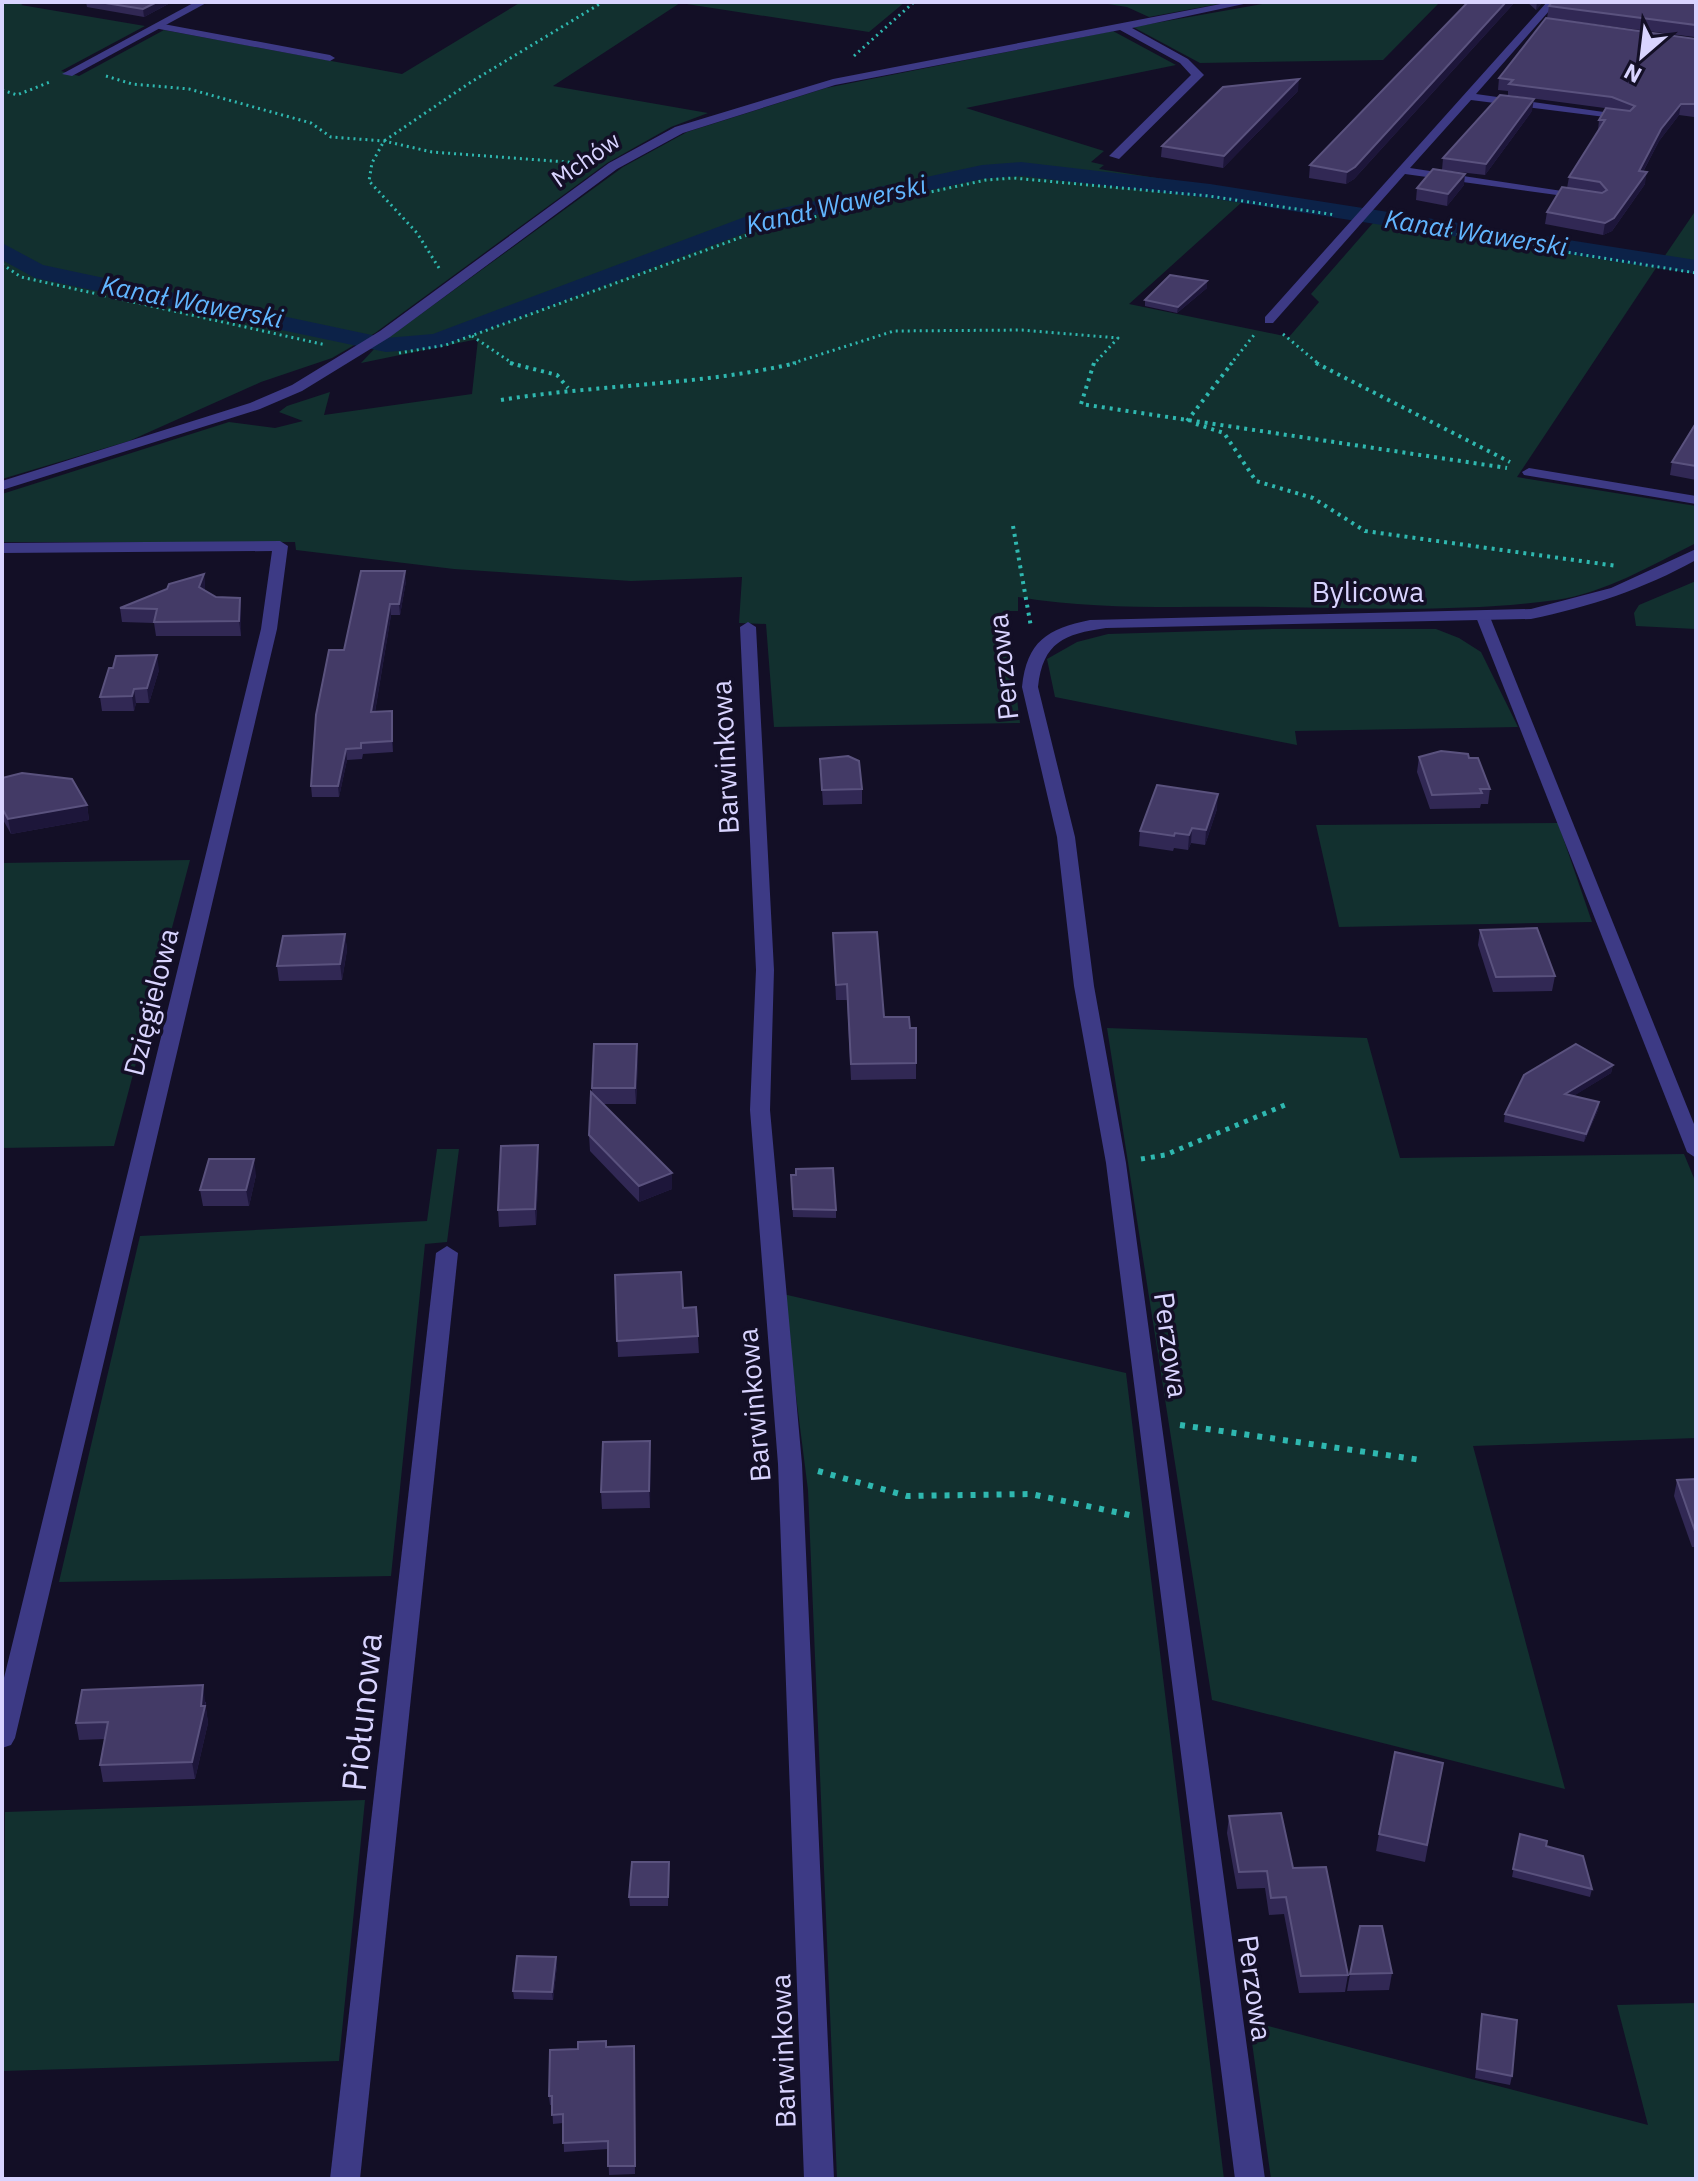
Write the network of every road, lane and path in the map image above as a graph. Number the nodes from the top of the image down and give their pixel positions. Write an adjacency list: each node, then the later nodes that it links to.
1 (203, 2): 8 (street)
2 (603, 2): 17 (path)
3 (914, 2): 13 (path)
4 (1248, 2): 9 (street, Mchów)
5 (1552, 2): 6 (lane)
6 (1534, 22): 7 (lane); 15 (lane)
7 (1548, 24)
8 (158, 26): 10 (lane); 11 (street)
9 (1121, 26): 13 (street, Mchów); 18 (street)
10 (330, 58)
11 (80, 68): 12 (street); 17 (path)
12 (68, 74): 14 (path)
13 (831, 80): 19 (street, Mchów)
14 (2, 90)
15 (1468, 96): 16 (lane); 20 (lane)
16 (1625, 118)
17 (384, 141): 19 (path); 25 (path)
18 (1115, 156)
19 (613, 166): 25 (street, Mchów)
20 (1401, 170): 21 (lane); 22 (lane)
21 (1597, 200)
22 (1362, 214): 24 (path); 26 (lane); 27 (path)
23 (2, 264): 28 (path)
24 (1696, 273)
25 (450, 284): 28 (street, Mchów)
26 (1269, 320): 31 (path); 32 (path)
27 (472, 336): 28 (path); 29 (path)
28 (356, 351): 33 (street, Mchów)
29 (569, 389): 30 (path); 31 (path)
30 (501, 400)
31 (1186, 420): 32 (path); 38 (path)
32 (1529, 472): 34 (lane)
33 (2, 486)
34 (1696, 500)
35 (1013, 526): 41 (path, Perzowa)
36 (2, 548): 50 (street, Dzięgielowa)
37 (1696, 554): 38 (street, Bylicowa)
38 (1664, 573): 39 (street, Bylicowa)
39 (1483, 617): 41 (street, Bylicowa); 43 (lane)
40 (748, 627): 48 (street, Barwinkowa)
41 (1036, 653): 44 (street, Perzowa)
42 (1285, 1105): 44 (path)
43 (1696, 1152)
44 (1116, 1163): 46 (street, Perzowa)
45 (447, 1253): 51 (street, Piołunowa)
46 (1150, 1421): 47 (path); 49 (street, Perzowa)
47 (1421, 1460)
48 (790, 1464): 49 (path); 52 (street, Barwinkowa)
49 (1161, 1522): 53 (street, Perzowa)
50 (2, 1738)
51 (345, 2179)
52 (819, 2179)
53 (1250, 2179)

